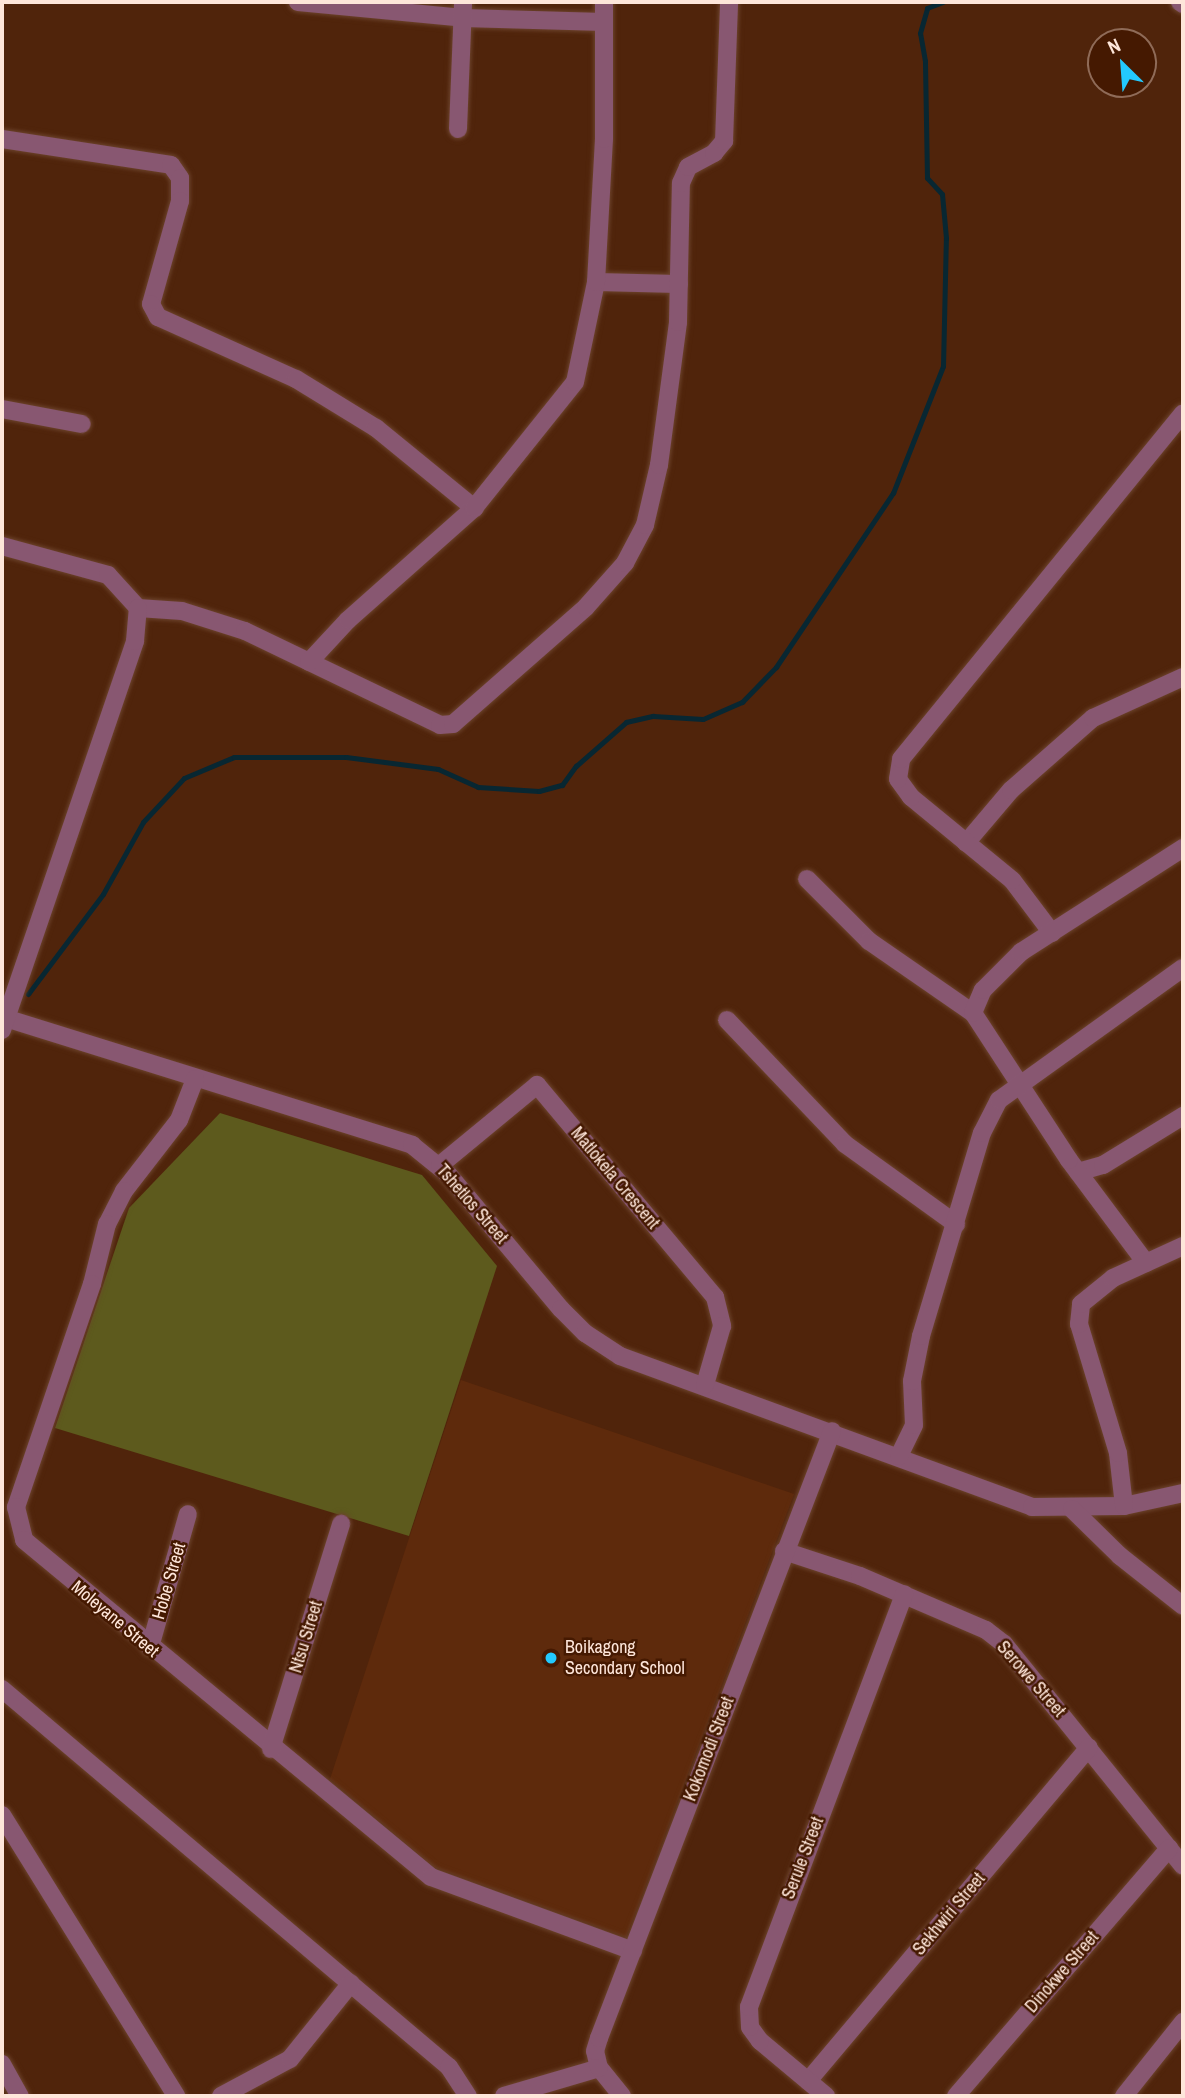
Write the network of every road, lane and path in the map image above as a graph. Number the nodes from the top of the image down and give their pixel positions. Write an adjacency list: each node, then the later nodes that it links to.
1 (298, 2): 4 (street)
2 (604, 2): 5 (street)
3 (729, 2): 9 (street)
4 (463, 10): 5 (street); 6 (street)
5 (604, 22): 8 (street)
6 (458, 129)
7 (2, 139): 13 (street)
8 (596, 282): 9 (street); 13 (street)
9 (679, 284): 16 (street)
10 (2, 409): 12 (street)
11 (1183, 413): 18 (street)
12 (82, 424)
13 (474, 508): 16 (street)
14 (2, 547): 15 (street)
15 (138, 608): 16 (street); 25 (street)
16 (309, 662)
17 (1183, 677): 18 (street)
18 (966, 843): 21 (street)
19 (1183, 848): 21 (street)
20 (807, 879): 23 (street)
21 (1052, 933): 23 (street)
22 (1183, 968): 27 (street)
23 (973, 1013): 27 (street)
24 (727, 1020): 31 (street)
25 (3, 1022): 26 (street, Tshetlos Street)
26 (195, 1079): 29 (street, Tshetlos Street); 45 (street, Moleyane Street)
27 (1022, 1083): 30 (street); 31 (street)
28 (1183, 1116): 30 (street)
29 (440, 1166): 34 (street, Tshetlos Street); 34 (street, Matlokela Crescent)
30 (1078, 1172): 33 (street)
31 (956, 1224): 36 (street)
32 (1183, 1246): 33 (street)
33 (1146, 1263): 38 (street)
34 (705, 1385): 35 (street, Tshetlos Street)
35 (832, 1431): 36 (street, Tshetlos Street); 42 (street, Kokomodi Street)
36 (900, 1456): 39 (street, Tshetlos Street)
37 (1183, 1493): 38 (street, Tshetlos Street)
38 (1124, 1506): 39 (street, Tshetlos Street)
39 (1072, 1509): 44 (street)
40 (188, 1514): 45 (street, Hobe Street)
41 (341, 1524): 48 (street, Ntsu Street)
42 (784, 1551): 43 (street, Serowe Street); 52 (street, Kokomodi Street)
43 (904, 1594): 47 (street, Serowe Street); 57 (street, Serule Street)
44 (1183, 1606)
45 (150, 1647): 48 (street, Moleyane Street)
46 (6, 1699): 53 (street)
47 (1089, 1747): 50 (street, Serowe Street); 57 (street, Sekhwiri Street)
48 (271, 1749): 52 (street, Moleyane Street)
49 (2, 1815): 59 (street)
50 (1169, 1848): 51 (street, Serowe Street); 65 (street, Dinokwe Street)
51 (1183, 1866)
52 (633, 1951): 56 (street, Kokomodi Street)
53 (351, 1983): 60 (street); 61 (street)
54 (1183, 2022): 66 (street)
55 (2, 2064): 58 (street)
56 (599, 2068): 62 (street); 63 (street)
57 (808, 2081): 64 (street, Serule Street)
58 (20, 2096)
59 (176, 2096)
60 (222, 2096)
61 (468, 2096)
62 (504, 2096)
63 (622, 2096)
64 (826, 2096)
65 (956, 2096)
66 (1124, 2096)

